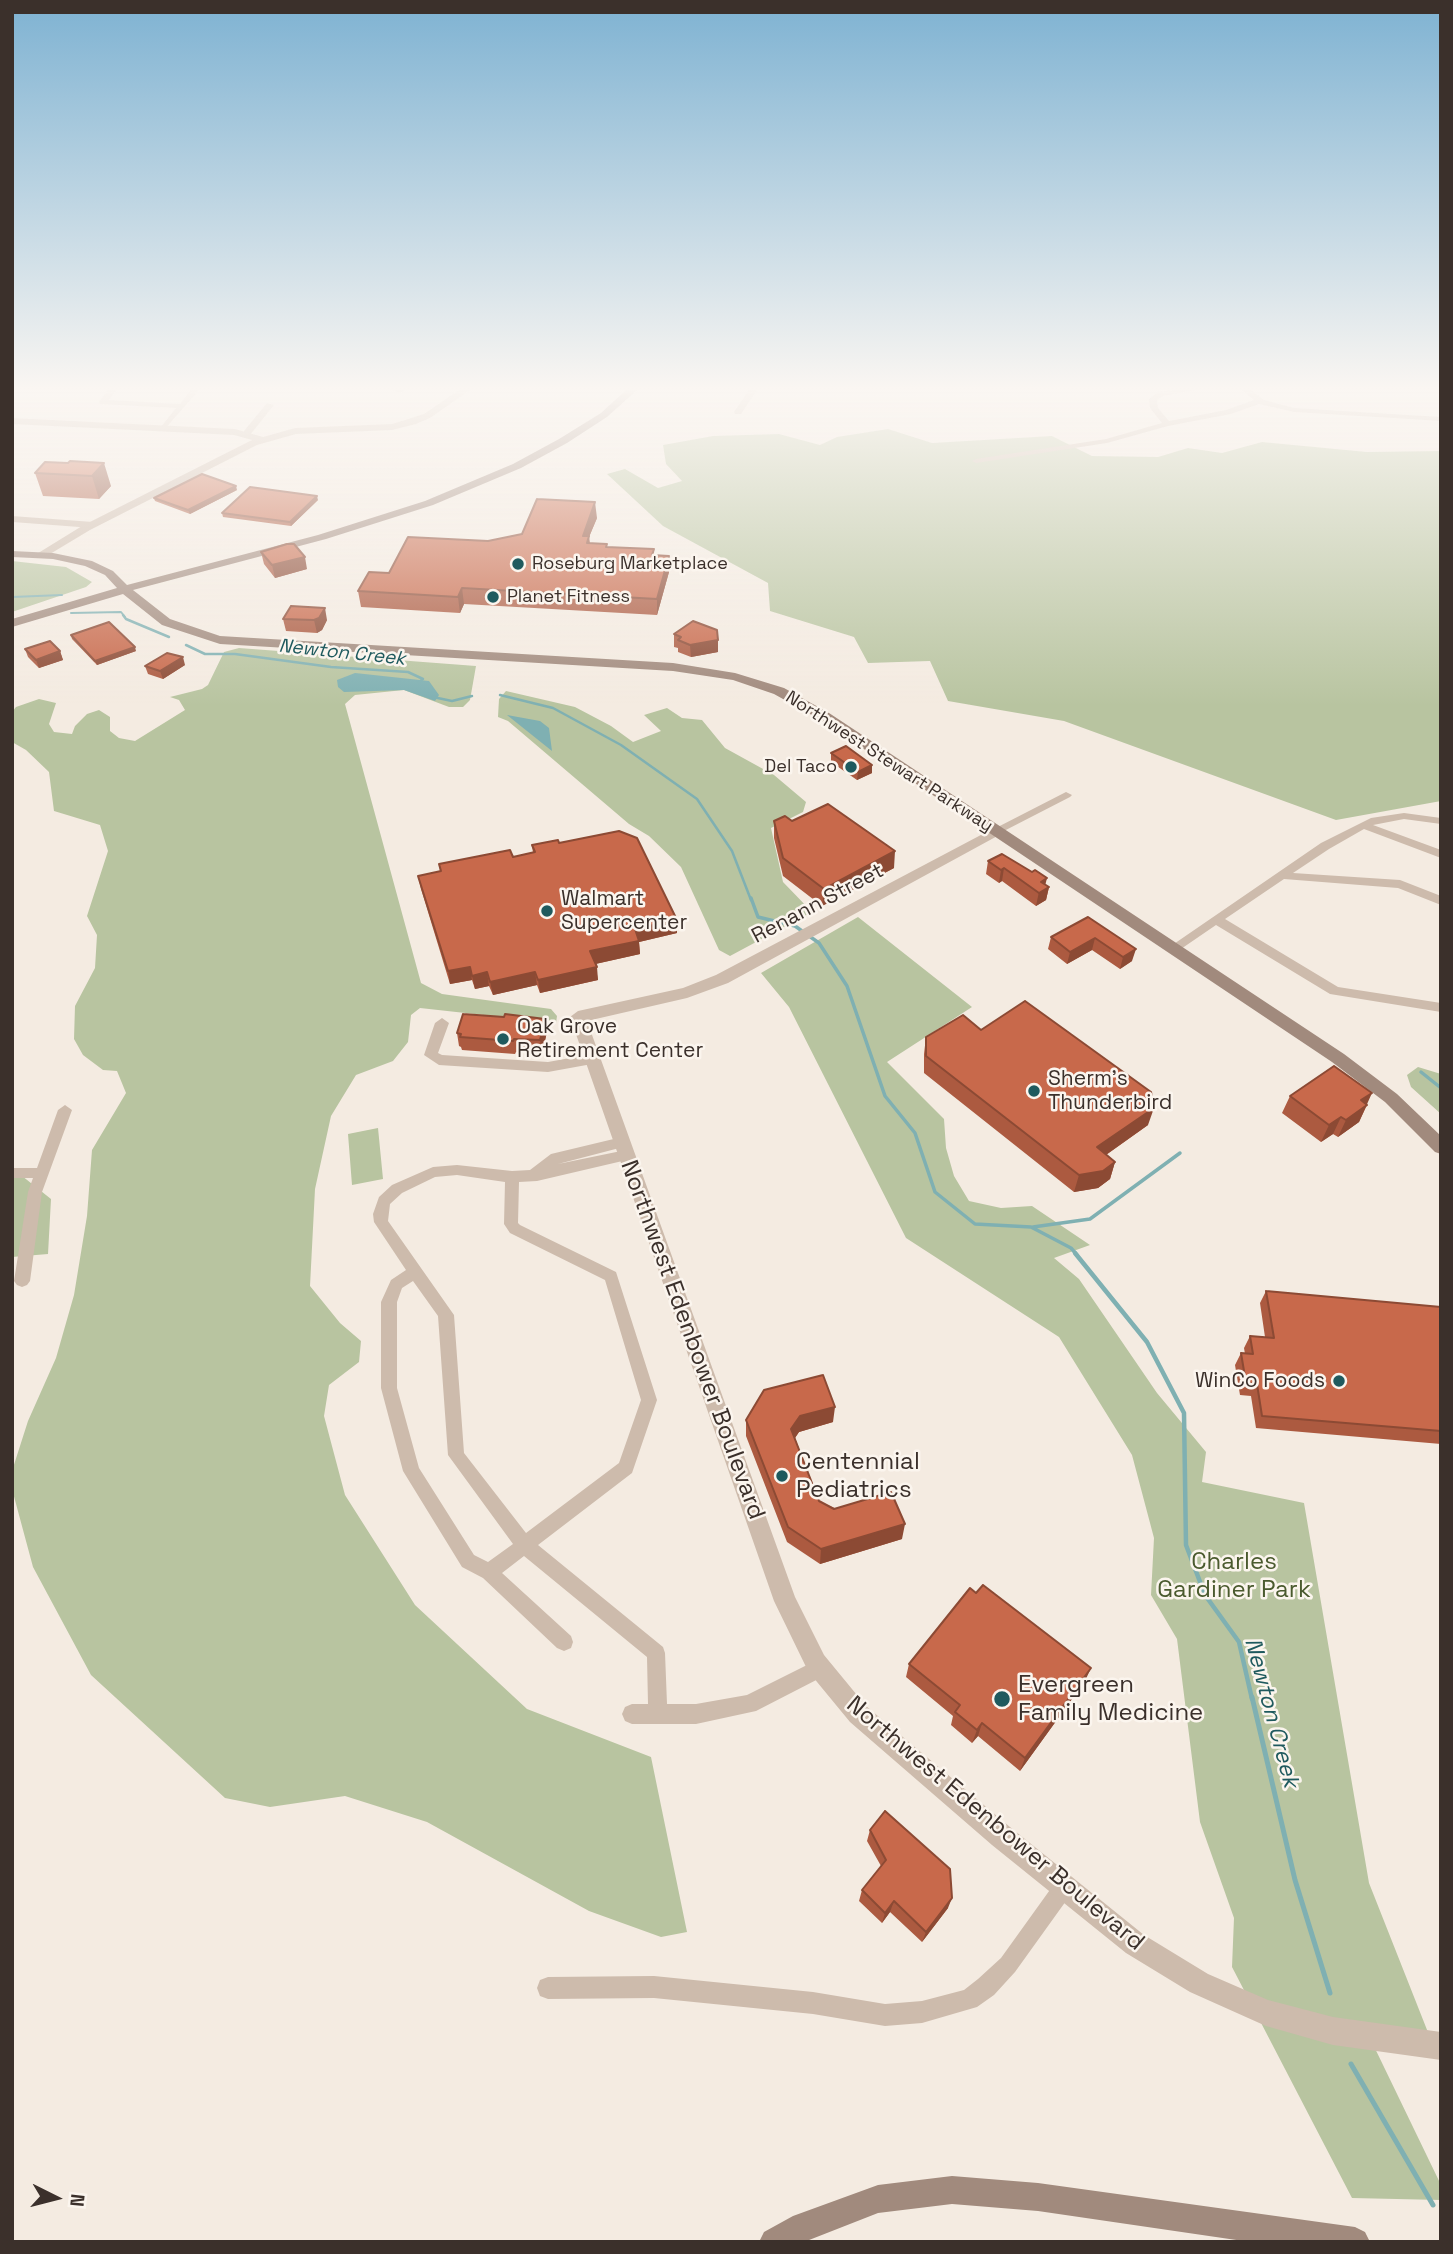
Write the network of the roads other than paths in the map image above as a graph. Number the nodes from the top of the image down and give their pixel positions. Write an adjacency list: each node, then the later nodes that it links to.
1 (152, 495): 4 (street)
2 (450, 495): 7 (main road)
3 (12, 520): 4 (street)
4 (93, 525): 6 (street)
5 (12, 554): 6 (main road, Northwest Stewart Parkway)
6 (41, 555): 7 (main road, Northwest Stewart Parkway)
7 (124, 589): 8 (main road); 12 (main road, Northwest Stewart Parkway)
8 (12, 623)
9 (1066, 795): 12 (street, Renann Street)
10 (1441, 821): 11 (street)
11 (1363, 825): 13 (street); 14 (street)
12 (996, 831): 17 (main road, Northwest Stewart Parkway); 19 (street, Renann Street)
13 (1441, 854)
14 (1285, 876): 15 (street); 16 (street)
15 (1441, 901)
16 (1217, 920): 17 (street); 18 (street)
17 (1174, 948): 23 (main road, Northwest Stewart Parkway)
18 (1441, 1008)
19 (578, 1017): 21 (street, Northwest Edenbower Boulevard)
20 (442, 1023): 21 (street)
21 (592, 1059): 24 (street, Northwest Edenbower Boulevard)
22 (65, 1110): 26 (street)
23 (1441, 1146)
24 (624, 1149): 27 (street); 33 (street, Northwest Edenbower Boulevard)
25 (12, 1173): 26 (street)
26 (40, 1173): 29 (street)
27 (512, 1177): 28 (street); 30 (street)
28 (416, 1271): 30 (street); 31 (street)
29 (22, 1281)
30 (525, 1546): 31 (street); 35 (street)
31 (489, 1572): 32 (street)
32 (564, 1642)
33 (819, 1668): 35 (street); 36 (street, Northwest Edenbower Boulevard)
34 (632, 1714): 35 (street)
35 (658, 1714)
36 (1064, 1887): 37 (street); 38 (street, Northwest Edenbower Boulevard)
37 (548, 1988)
38 (1441, 2046)
39 (774, 2242): 40 (main road)
40 (1355, 2242)

